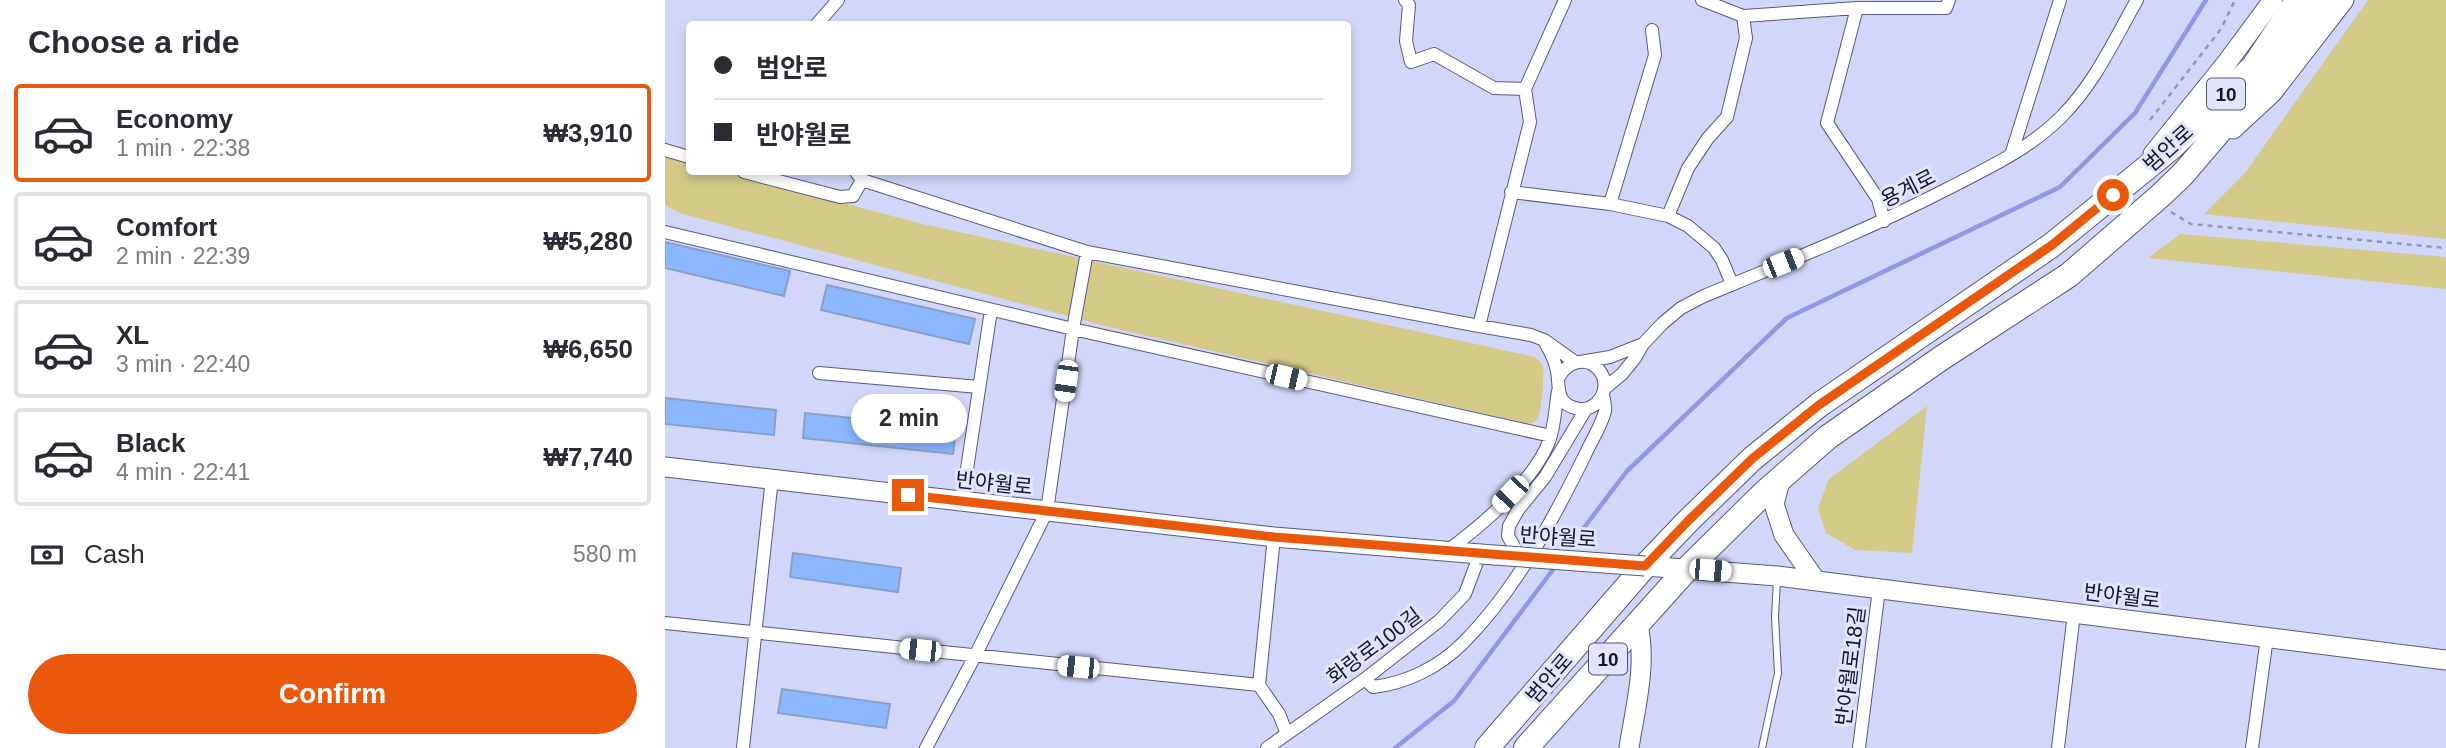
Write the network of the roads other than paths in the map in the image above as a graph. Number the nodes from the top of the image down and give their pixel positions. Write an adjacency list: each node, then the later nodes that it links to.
1 (838, 0): 14 (street)
2 (1405, 0): 16 (street)
3 (1565, 0): 16 (street)
4 (1702, 0): 13 (street)
5 (1949, 0): 12 (street)
6 (2060, 0): 18 (street)
7 (2137, 0): 18 (street, 용계로)
8 (2273, 0): 20 (main road)
9 (2298, 0): 20 (highway, 범안로 / 10)
10 (2324, 0): 21 (highway, 범안로 / 10)
11 (2344, 0): 21 (main road)
12 (1857, 8): 13 (street); 27 (street)
13 (1743, 16): 26 (street)
14 (820, 21)
15 (1652, 30): 25 (street)
16 (1525, 89): 24 (street)
17 (665, 150): 19 (street)
18 (2011, 155): 27 (street, 용계로)
19 (686, 156)
20 (2139, 174): 53 (highway, 범안로 / 10)
21 (2183, 174): 46 (highway, 범안로 / 10)
22 (756, 175): 23 (street)
23 (859, 176): 29 (street)
24 (1511, 192): 25 (street); 32 (street)
25 (1610, 204): 26 (street)
26 (1668, 215): 30 (street)
27 (1884, 221): 30 (street, 용계로)
28 (665, 232): 31 (street)
29 (1087, 252): 32 (street); 33 (street)
30 (1732, 284): 35 (street, 용계로)
31 (991, 310): 33 (street); 39 (street)
32 (1479, 326): 34 (street)
33 (1073, 329): 43 (street); 48 (street)
34 (1544, 340): 36 (street); 38 (street)
35 (1643, 344): 36 (street, 용계로); 41 (street, 용계로)
36 (1579, 362): 38 (street); 41 (street)
37 (819, 373): 39 (street)
38 (1559, 377): 40 (street)
39 (979, 387): 47 (street)
40 (1558, 391): 42 (street); 43 (street)
41 (1604, 391): 42 (street); 65 (street)
42 (1586, 409): 52 (street)
43 (1551, 436): 50 (street)
44 (665, 467): 45 (main road, 반야월로)
45 (772, 478): 47 (main road, 반야월로); 61 (street)
46 (1781, 478): 54 (highway, 범안로 / 10); 56 (main road)
47 (962, 502): 48 (main road, 반야월로)
48 (1047, 512): 49 (main road, 반야월로); 63 (street)
49 (1274, 537): 50 (main road, 반야월로); 66 (street)
50 (1446, 552): 51 (main road, 반야월로)
51 (1480, 554): 52 (main road, 반야월로, bridge); 65 (street, 화랑로100길)
52 (1520, 557): 53 (main road, 반야월로, bridge)
53 (1645, 566): 54 (main road, 반야월로); 71 (highway, 범안로 / 10)
54 (1688, 569): 55 (main road, 반야월로); 60 (highway, 범안로 / 10)
55 (1777, 576): 56 (main road, 반야월로); 74 (lane)
56 (1816, 581): 57 (main road, 반야월로)
57 (1879, 589): 58 (main road, 반야월로); 75 (street, 반야월로18길)
58 (2074, 613): 62 (main road, 반야월로); 76 (street)
59 (665, 623): 61 (street)
60 (1638, 625): 72 (highway, 범안로 / 10); 73 (main road)
61 (755, 633): 63 (street); 68 (street)
62 (2267, 637): 64 (main road, 반야월로); 77 (street)
63 (975, 656): 66 (street); 69 (street)
64 (2446, 660)
65 (1365, 679): 67 (street, 화랑로100길)
66 (1259, 685): 67 (street)
67 (1287, 734): 70 (street, 화랑로100길)
68 (743, 748)
69 (926, 748)
70 (1267, 748)
71 (1487, 748)
72 (1527, 748)
73 (1629, 748)
74 (1762, 748)
75 (1859, 748)
76 (2058, 748)
77 (2252, 748)

